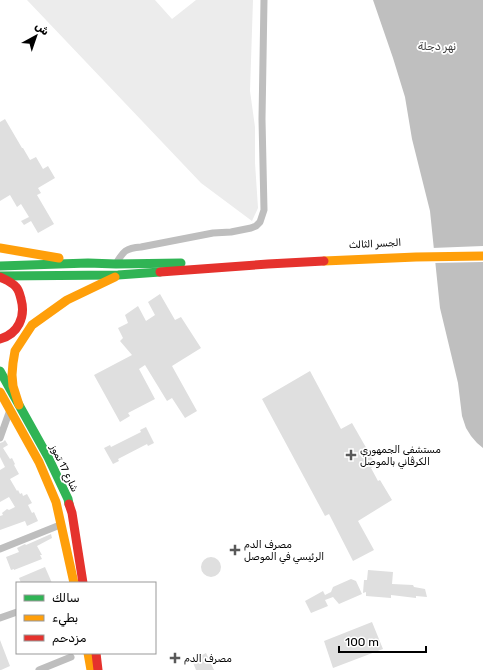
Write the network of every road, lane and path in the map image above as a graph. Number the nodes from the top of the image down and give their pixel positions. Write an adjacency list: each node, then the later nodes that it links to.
1 (264, 0): 7 (street)
2 (0, 248): 6 (main road)
3 (483, 251): 5 (main road, الجسر الثالث)
4 (483, 256): 5 (main road, الجسر الثالث)
5 (268, 261): 7 (main road); 9 (main road)
6 (88, 263): 7 (main road); 8 (main road)
7 (116, 264)
8 (0, 266)
9 (118, 275): 10 (main road); 14 (main road)
10 (0, 277): 11 (main road)
11 (0, 339)
12 (0, 371): 14 (main road, شارع 17 تموز)
13 (0, 392): 15 (main road, شارع 17 تموز)
14 (19, 405): 17 (main road, شارع 17 تموز)
15 (10, 410): 16 (street); 18 (main road, شارع 17 تموز)
16 (0, 438)
17 (48, 457): 18 (main road); 22 (main road, شارع 17 تموز)
18 (39, 462): 19 (main road, شارع 17 تموز)
19 (60, 525): 20 (street); 21 (main road, شارع 17 تموز)
20 (0, 548)
21 (74, 582)
22 (83, 582)
23 (16, 612): 24 (street)
24 (0, 618)
25 (88, 654): 29 (main road)
26 (96, 654): 30 (main road)
27 (71, 658): 28 (street)
28 (39, 670)
29 (91, 670)
30 (98, 670)

